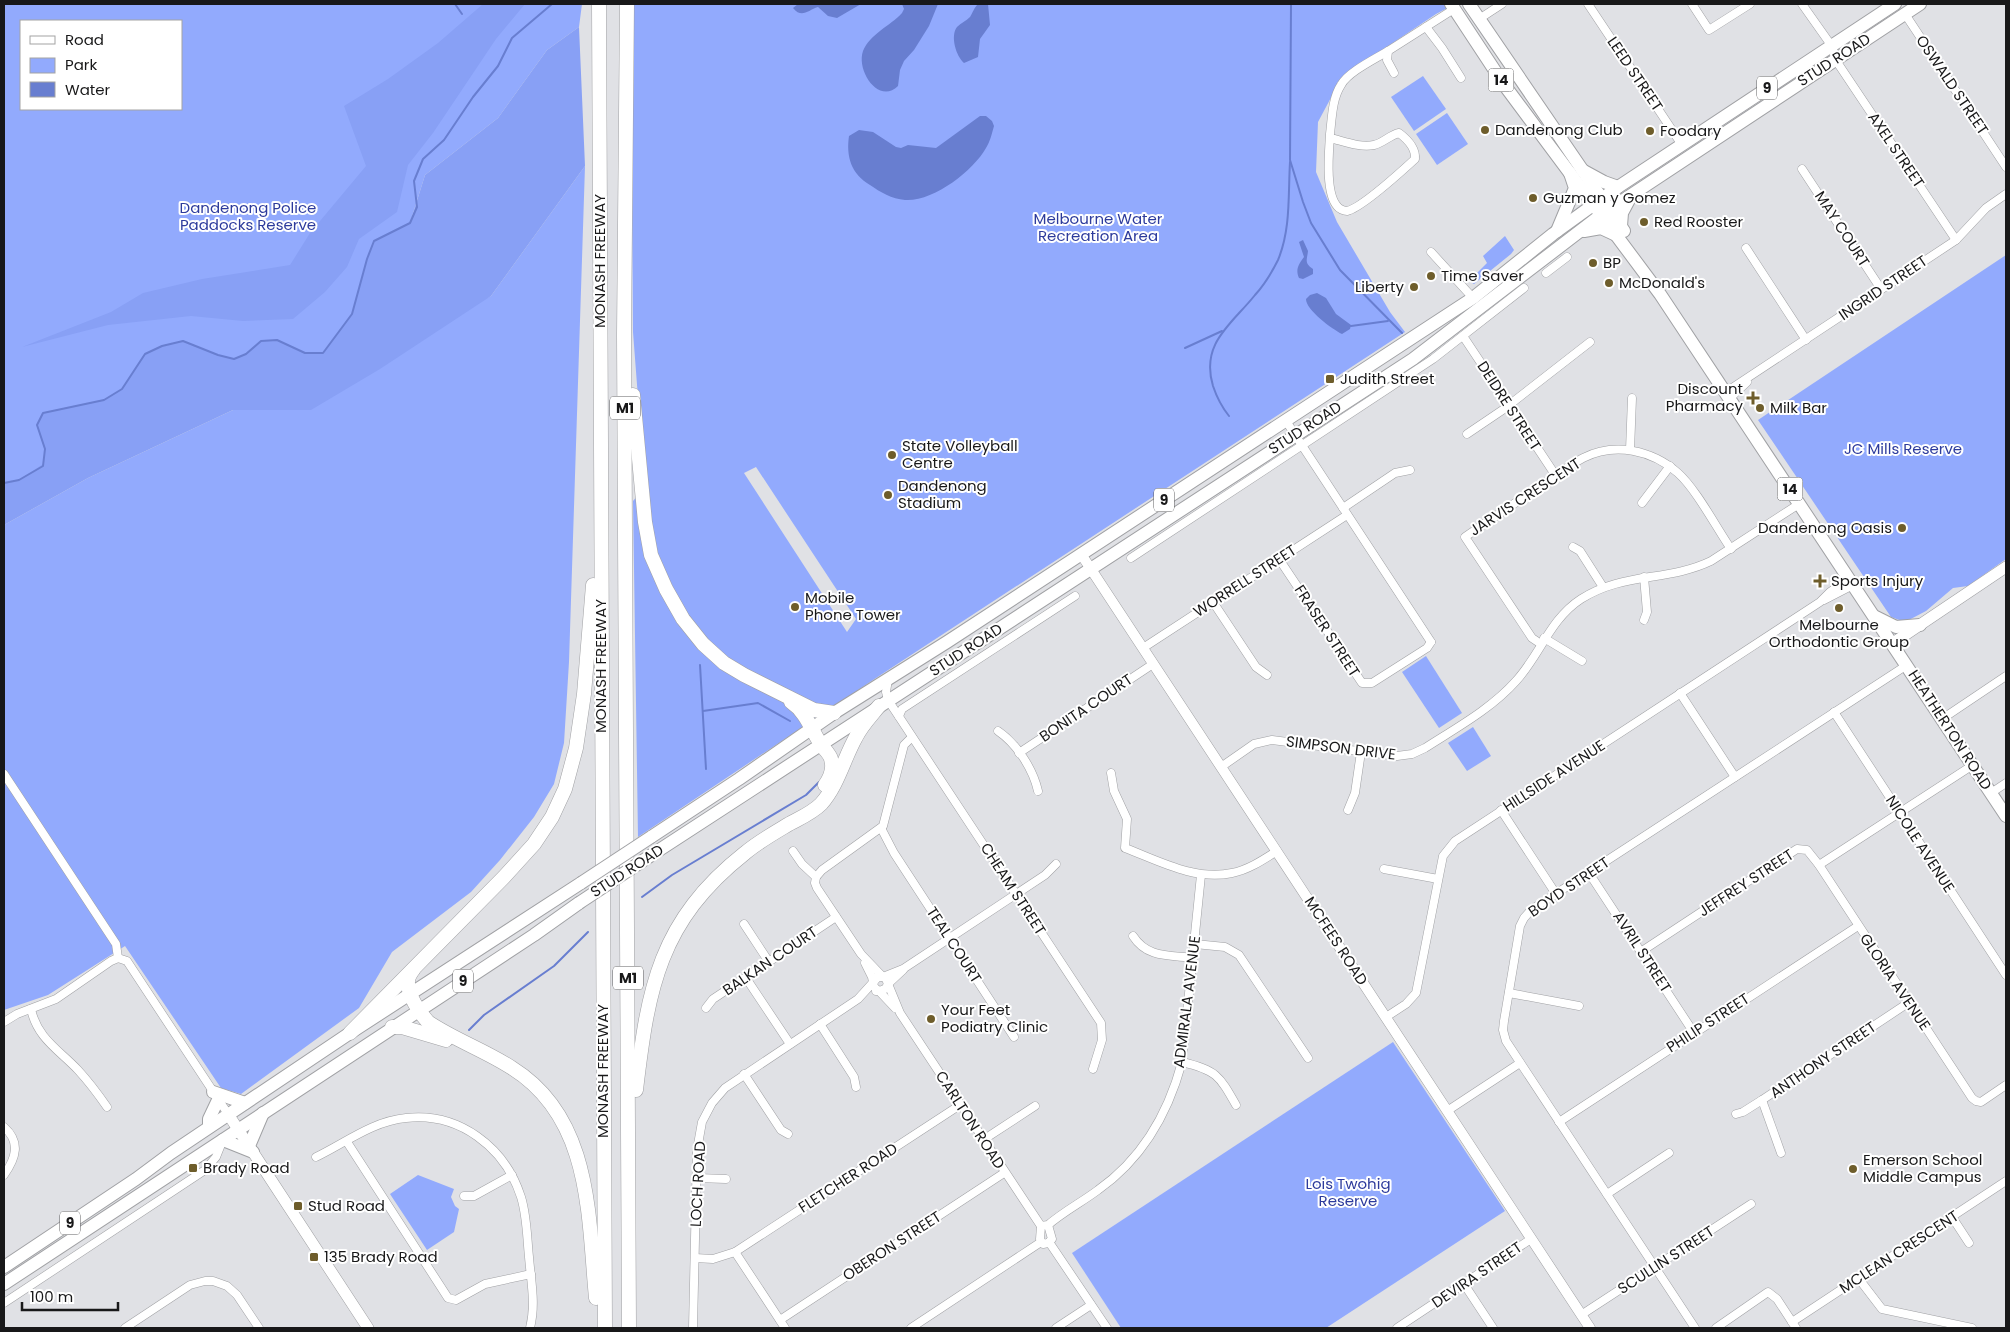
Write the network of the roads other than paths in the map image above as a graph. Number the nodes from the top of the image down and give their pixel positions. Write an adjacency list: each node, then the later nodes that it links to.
1 (600, 4): 60 (highway, MONASH FREEWAY / M1)
2 (1469, 4): 13 (main road, HEATHERTON ROAD / 14)
3 (1502, 4): 13 (street)
4 (1588, 4): 22 (street, LEED STREET)
5 (1692, 4): 6 (street)
6 (1750, 4)
7 (1802, 4): 16 (street, AXEL STREET)
8 (1895, 4): 12 (main road, OSWALD STREET); 16 (main road, STUD ROAD / 9)
9 (1920, 4): 12 (main road, STUD ROAD / 9)
10 (1455, 5): 14 (street); 15 (main road, HEATHERTON ROAD / 14)
11 (627, 7): 40 (highway, MONASH FREEWAY / M1)
12 (1905, 14): 18 (main road, STUD ROAD / 9); 23 (street, OSWALD STREET)
13 (1479, 19): 15 (main road); 25 (main road, HEATHERTON ROAD / 14)
14 (1426, 27): 17 (street); 20 (street)
15 (1467, 28): 25 (main road, HEATHERTON ROAD / 14)
16 (1831, 45): 18 (street, AXEL STREET); 22 (main road, STUD ROAD / 9)
17 (1388, 51): 19 (street); 21 (street)
18 (1836, 59): 28 (main road, STUD ROAD / 9); 34 (street, AXEL STREET)
19 (1394, 74)
20 (1461, 78)
21 (1330, 138): 21 (street)
22 (1682, 145): 26 (main road, STUD ROAD / 9)
23 (2006, 167)
24 (1802, 170): 42 (street, MAY COURT)
25 (1576, 171): 26 (main road); 29 (main road, HEATHERTON ROAD / 14); 32 (main road)
26 (1618, 187): 29 (main road, STUD ROAD / 9)
27 (2006, 194): 34 (street, INGRID STREET)
28 (1631, 196): 30 (main road, STUD ROAD / 9); 31 (main road)
29 (1598, 201): 30 (main road, HEATHERTON ROAD / 14); 32 (main road, STUD ROAD / 9)
30 (1606, 213): 31 (main road, HEATHERTON ROAD / 14); 33 (main road, STUD ROAD / 9)
31 (1618, 230): 33 (main road); 47 (main road, HEATHERTON ROAD / 14)
32 (1557, 231): 43 (main road, STUD ROAD / 9)
33 (1581, 231): 38 (main road, STUD ROAD / 9)
34 (1956, 240): 42 (street, INGRID STREET)
35 (1746, 248): 45 (street)
36 (1431, 252): 43 (street)
37 (1567, 256): 38 (street)
38 (1553, 260): 39 (street); 52 (main road, STUD ROAD / 9)
39 (1546, 273)
40 (625, 284): 85 (highway); 186 (highway, MONASH FREEWAY / M1)
41 (1524, 288): 44 (street, STUD ROAD)
42 (1881, 289): 45 (street, INGRID STREET)
43 (1473, 298): 50 (main road, STUD ROAD / 9)
44 (1463, 336): 49 (street, DEIDRE STREET); 52 (street, STUD ROAD)
45 (1806, 340): 47 (street, INGRID STREET)
46 (1590, 342): 49 (street)
47 (1728, 395): 58 (main road, HEATHERTON ROAD / 14)
48 (1632, 398): 53 (street)
49 (1508, 406): 51 (street); 56 (street, DEIDRE STREET)
50 (1286, 421): 52 (street); 63 (main road, STUD ROAD / 9)
51 (1467, 434)
52 (1299, 440): 59 (street); 64 (street, STUD ROAD); 67 (main road, STUD ROAD / 9)
53 (1630, 450): 54 (street, JARVIS CRESCENT); 56 (street, JARVIS CRESCENT)
54 (1670, 466): 57 (street); 62 (street, JARVIS CRESCENT)
55 (1410, 470): 59 (street, WORRELL STREET)
56 (1556, 476): 76 (street, JARVIS CRESCENT)
57 (1642, 503)
58 (1800, 504): 62 (street, SIMPSON DRIVE); 69 (main road, HEATHERTON ROAD / 14)
59 (1345, 511): 65 (street, WORRELL STREET); 65 (street, FRASER STREET)
60 (600, 513): 134 (highway); 224 (highway, MONASH FREEWAY / M1)
61 (1573, 547): 70 (street)
62 (1731, 548): 68 (street, SIMPSON DRIVE)
63 (1081, 554): 67 (street, MCFEES ROAD); 84 (main road, STUD ROAD / 9)
64 (1132, 558)
65 (1280, 559): 72 (street, WORRELL STREET)
66 (2006, 568): 75 (main road)
67 (1091, 569): 78 (street, MCFEES ROAD); 87 (main road, STUD ROAD / 9)
68 (1644, 577): 70 (street, SIMPSON DRIVE); 74 (street)
69 (1851, 582): 73 (main road, HEATHERTON ROAD / 14); 86 (street, HILLSIDE AVENUE)
70 (1604, 587): 76 (street, SIMPSON DRIVE)
71 (1075, 596): 90 (street, STUD ROAD)
72 (1214, 602): 78 (street, WORRELL STREET); 82 (street)
73 (1874, 616): 75 (main road); 77 (main road, HEATHERTON ROAD / 14)
74 (1644, 620)
75 (1920, 625): 77 (main road)
76 (1543, 641): 79 (street); 96 (street, SIMPSON DRIVE)
77 (1893, 643): 81 (main road, HEATHERTON ROAD / 14)
78 (1143, 648): 80 (street, MCFEES ROAD)
79 (1582, 661)
80 (1153, 664): 97 (street, BONITA COURT); 99 (street, MCFEES ROAD)
81 (1907, 665): 88 (street, BOYD STREET); 91 (main road, HEATHERTON ROAD / 14)
82 (1267, 675)
83 (2006, 676): 91 (street)
84 (888, 679): 87 (street, CHEAM STREET); 89 (main road, STUD ROAD / 9)
85 (778, 692): 89 (highway); 92 (highway)
86 (1680, 693): 102 (street); 107 (street, HILLSIDE AVENUE)
87 (888, 700): 90 (street, CHEAM STREET); 90 (street, CHEAM STREET); 95 (main road, STUD ROAD / 9); 110 (highway)
88 (1834, 712): 102 (street, BOYD STREET); 108 (street, NICOLE AVENUE)
89 (834, 714): 92 (main road, STUD ROAD / 9)
90 (899, 716): 94 (street, CHEAM STREET)
91 (1942, 719): 98 (main road, HEATHERTON ROAD / 14)
92 (812, 728): 95 (highway); 143 (main road, STUD ROAD / 9, bridge)
93 (998, 731): 97 (street)
94 (914, 740): 111 (street); 122 (street, CHEAM STREET)
95 (820, 744): 110 (highway); 149 (main road, STUD ROAD / 9, bridge)
96 (1361, 752): 99 (street, SIMPSON DRIVE); 106 (street)
97 (1019, 753): 104 (street)
98 (1973, 765): 105 (main road, HEATHERTON ROAD / 14); 108 (street, JEFFREY STREET)
99 (1221, 767): 113 (street, MCFEES ROAD)
100 (1110, 773): 118 (street)
101 (4, 774): 131 (street)
102 (1735, 777): 117 (street, BOYD STREET)
103 (2006, 783): 105 (street)
104 (1038, 791)
105 (1991, 793): 109 (main road, HEATHERTON ROAD / 14)
106 (1348, 810)
107 (1501, 810): 120 (street, HILLSIDE AVENUE); 121 (street)
108 (1899, 813): 115 (street, JEFFREY STREET); 136 (street, NICOLE AVENUE)
109 (2006, 816)
110 (790, 824): 186 (highway)
111 (879, 830): 119 (street); 127 (street, TEAL COURT)
112 (793, 851): 119 (street)
113 (1277, 851): 118 (street); 151 (street, MCFEES ROAD)
114 (1056, 864): 122 (street)
115 (1819, 865): 125 (street, GLORIA AVENUE); 129 (street, JEFFREY STREET)
116 (1384, 869): 120 (street)
117 (1589, 873): 121 (street, BOYD STREET); 129 (street, AVRIL STREET)
118 (1201, 875): 128 (street, ADMIRALA AVENUE)
119 (816, 877): 123 (street)
120 (1438, 879): 151 (street, HILLSIDE AVENUE)
121 (1556, 894): 142 (street, BOYD STREET)
122 (1016, 895): 127 (street); 163 (street, CHEAM STREET)
123 (836, 917): 130 (street); 133 (street, BALKAN COURT)
124 (744, 924): 133 (street)
125 (1858, 926): 145 (street, GLORIA AVENUE); 156 (street, PHILIP STREET)
126 (1133, 936): 132 (street)
127 (950, 939): 135 (street); 157 (street, TEAL COURT)
128 (1194, 944): 132 (street, ADMIRALA AVENUE); 160 (street)
129 (1642, 951): 156 (street, AVRIL STREET)
130 (861, 954): 137 (street); 139 (street)
131 (118, 958): 148 (street); 167 (street)
132 (1193, 958): 161 (street, ADMIRALA AVENUE)
133 (769, 962): 138 (street, BALKAN COURT)
134 (413, 969): 143 (highway); 155 (highway)
135 (903, 969): 137 (street); 140 (street)
136 (2006, 975)
137 (883, 977): 139 (street); 140 (street)
138 (746, 978): 147 (street, BALKAN COURT); 159 (street)
139 (873, 982): 141 (street); 144 (street, LOCH ROAD)
140 (888, 985): 141 (street); 150 (street, CARLTON ROAD)
141 (879, 991): 144 (street, LOCH ROAD); 150 (street, CARLTON ROAD)
142 (1509, 993): 146 (street); 162 (street, BOYD STREET)
143 (411, 994): 149 (highway); 155 (main road, STUD ROAD / 9)
144 (858, 999): 153 (street, LOCH ROAD)
145 (1908, 1003): 165 (street, GLORIA AVENUE); 168 (street, ANTHONY STREET)
146 (1579, 1006)
147 (706, 1008)
148 (31, 1009): 152 (street); 173 (street)
149 (419, 1010): 154 (main road, STUD ROAD / 9); 158 (highway)
150 (900, 1013): 170 (street, CARLTON ROAD)
151 (1386, 1017): 174 (street, MCFEES ROAD)
152 (4, 1022)
153 (820, 1024): 159 (street, LOCH ROAD); 166 (street)
154 (392, 1027): 158 (highway); 175 (main road, STUD ROAD / 9)
155 (350, 1033): 169 (main road, STUD ROAD / 9)
156 (1694, 1033): 178 (street, PHILIP STREET)
157 (1014, 1037)
158 (467, 1042): 223 (highway)
159 (790, 1044): 164 (street, LOCH ROAD)
160 (1308, 1058)
161 (1182, 1062): 171 (street); 201 (street, ADMIRALA AVENUE)
162 (1520, 1063): 174 (street); 178 (street, BOYD STREET)
163 (1093, 1069)
164 (744, 1074): 182 (street); 194 (street, LOCH ROAD)
165 (2006, 1085)
166 (856, 1087)
167 (216, 1096): 169 (main road); 176 (street); 180 (main road)
168 (1762, 1100): 177 (street, ANTHONY STREET); 189 (street)
169 (245, 1103): 176 (main road, STUD ROAD / 9)
170 (960, 1104): 184 (street, CARLTON ROAD); 205 (street, FLETCHER ROAD)
171 (1236, 1105)
172 (1035, 1106): 184 (street)
173 (107, 1107)
174 (1447, 1111): 202 (street, MCFEES ROAD)
175 (263, 1113): 181 (main road, STUD ROAD / 9); 187 (main road)
176 (228, 1114): 180 (main road, STUD ROAD / 9); 181 (main road)
177 (1736, 1114)
178 (1559, 1122): 197 (street, BOYD STREET)
179 (4, 1127): 192 (street)
180 (209, 1127): 207 (main road, STUD ROAD / 9)
181 (238, 1130): 183 (main road, STUD ROAD / 9); 187 (main road)
182 (788, 1134)
183 (223, 1140): 187 (main road); 211 (main road, STUD ROAD / 9); 213 (street)
184 (983, 1140): 191 (street, CARLTON ROAD)
185 (347, 1142): 190 (street); 193 (street); 209 (street)
186 (629, 1148): 225 (highway, MONASH FREEWAY / M1)
187 (251, 1149): 221 (main road)
188 (1669, 1153): 197 (street)
189 (1780, 1153)
190 (316, 1158)
191 (1004, 1173): 201 (street, CARLTON ROAD); 216 (street, OBERON STREET)
192 (4, 1175)
193 (512, 1175): 198 (street); 209 (street)
194 (697, 1178): 195 (street); 206 (street, LOCH ROAD)
195 (726, 1179)
196 (2006, 1181): 200 (street, MCLEAN CRESCENT)
197 (1607, 1194): 208 (street, BOYD STREET)
198 (464, 1196)
199 (1752, 1204): 208 (street, SCULLIN STREET)
200 (1952, 1218): 204 (street); 210 (street, MCLEAN CRESCENT)
201 (1044, 1226): 203 (street)
202 (1531, 1239): 212 (street, DEVIRA STREET); 215 (street, MCFEES ROAD)
203 (1045, 1242): 214 (street); 228 (street)
204 (1969, 1243)
205 (735, 1252): 206 (street, FLETCHER ROAD); 216 (street)
206 (695, 1258): 226 (street, LOCH ROAD)
207 (4, 1267)
208 (1655, 1267): 215 (street, SCULLIN STREET); 234 (street, BOYD STREET)
209 (530, 1274): 222 (street)
210 (1859, 1279): 217 (street, MCLEAN CRESCENT); 218 (street)
211 (4, 1284)
212 (1464, 1284): 231 (street, DEVIRA STREET); 232 (street)
213 (4, 1303)
214 (1091, 1305): 229 (street); 230 (street)
215 (1581, 1315): 233 (street, MCFEES ROAD)
216 (780, 1320): 227 (street)
217 (1794, 1325): 235 (street)
218 (1952, 1326): 236 (street)
219 (125, 1328): 220 (street)
220 (259, 1328)
221 (368, 1328)
222 (530, 1328)
223 (600, 1328)
224 (605, 1328)
225 (629, 1328)
226 (693, 1328)
227 (786, 1328)
228 (911, 1328)
229 (1056, 1328)
230 (1107, 1328)
231 (1398, 1328)
232 (1493, 1328)
233 (1590, 1328)
234 (1695, 1328)
235 (1716, 1328)
236 (1972, 1328)

